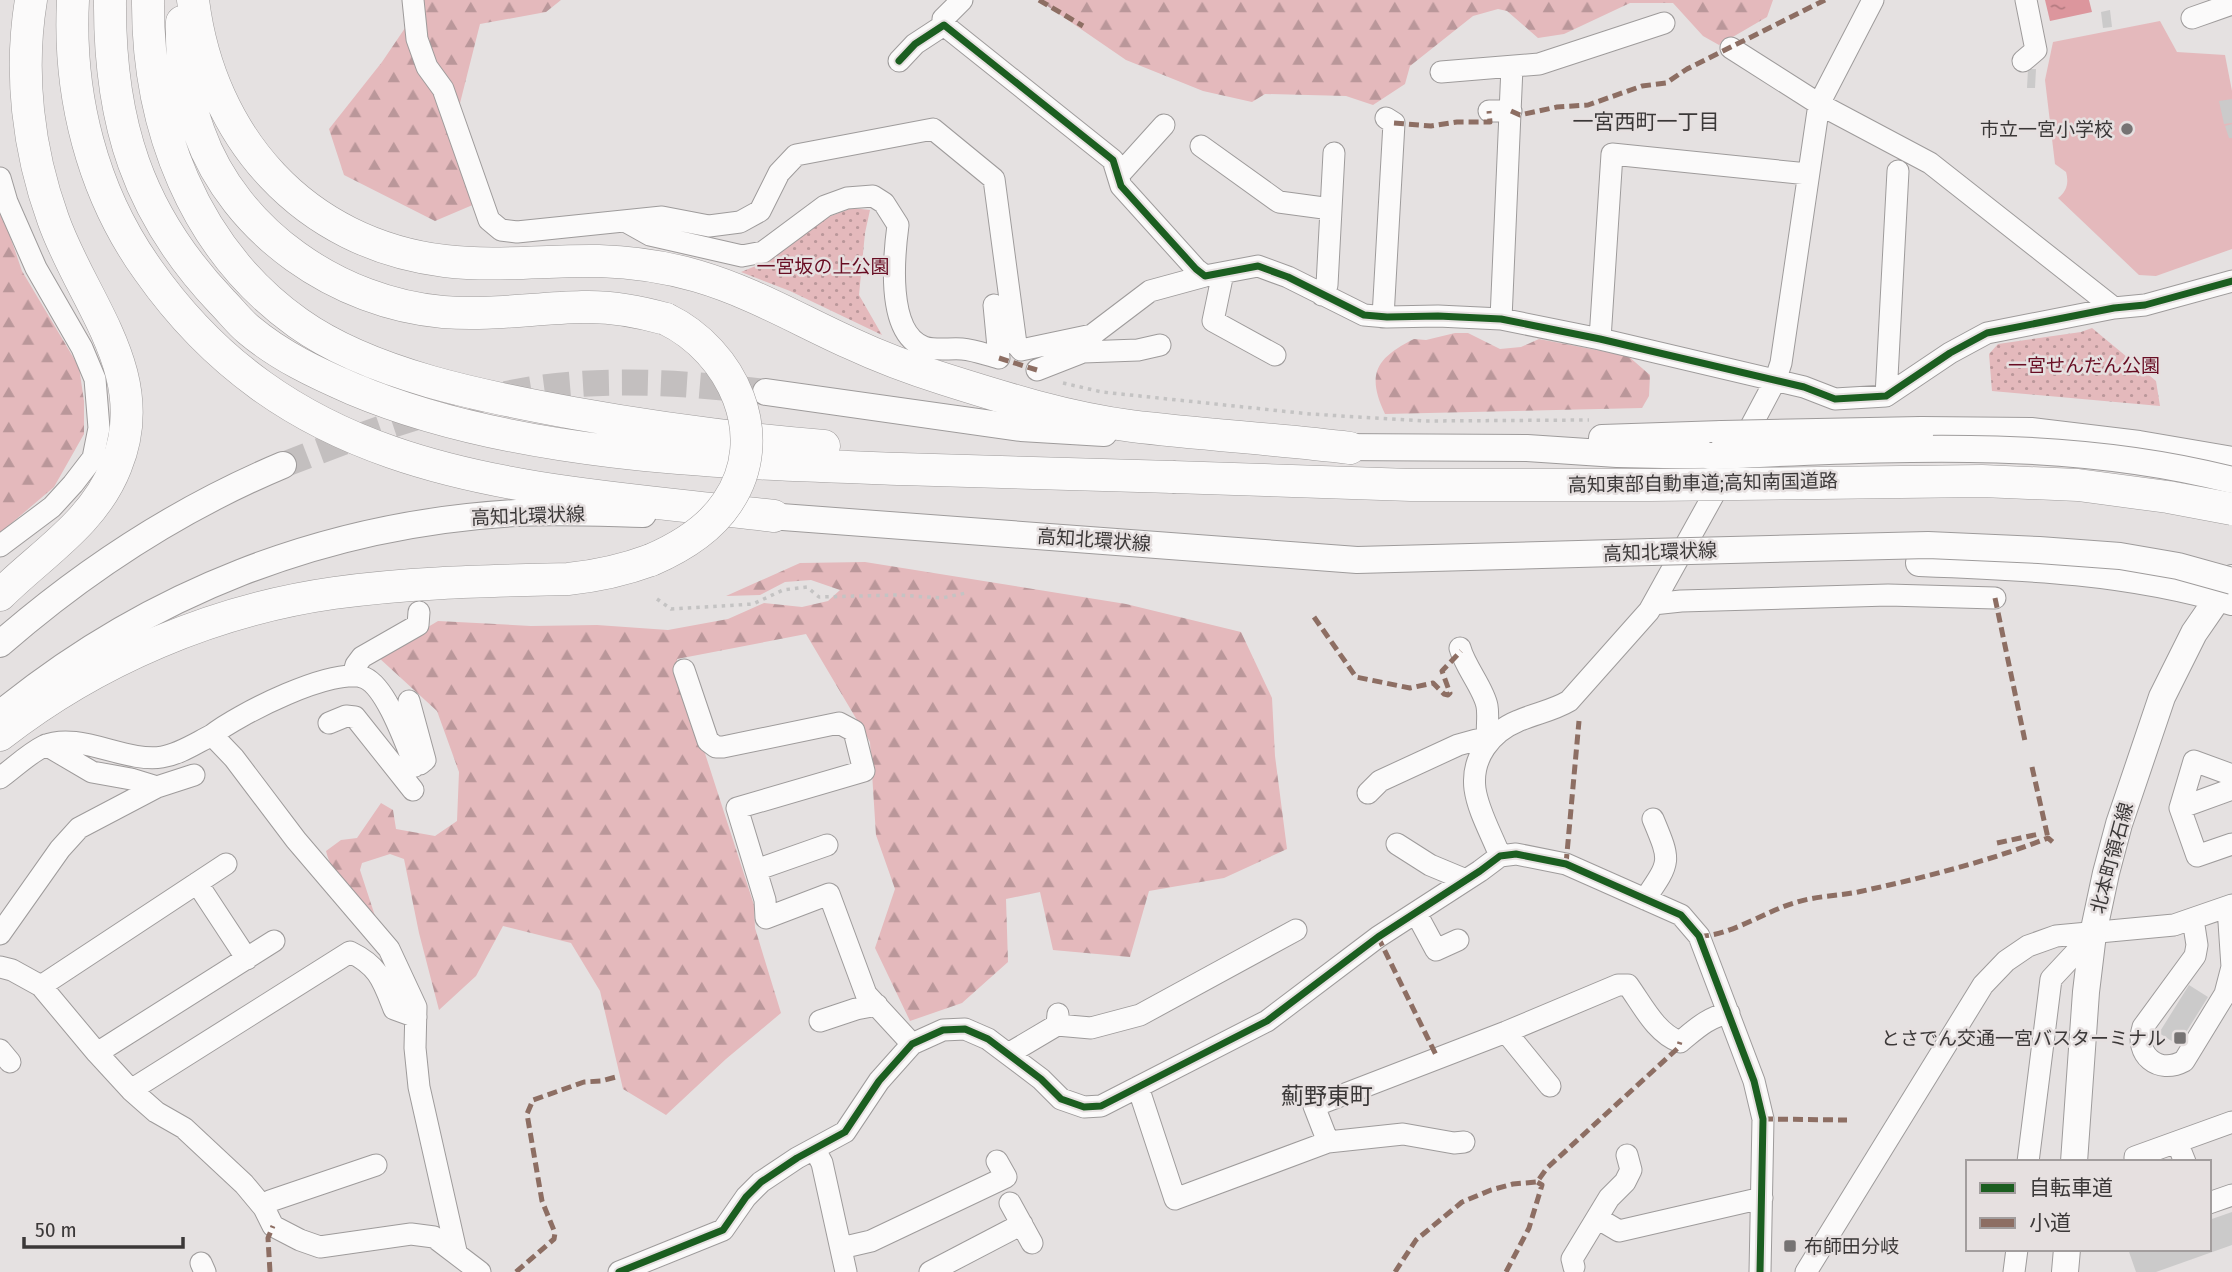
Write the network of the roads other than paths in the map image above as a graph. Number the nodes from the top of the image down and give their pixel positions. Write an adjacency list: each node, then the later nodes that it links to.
1 (30, 0): 59 (highway)
2 (73, 0): 55 (highway)
3 (110, 0): 52 (highway)
4 (148, 0): 52 (highway)
5 (182, 0): 67 (highway, bridge)
6 (193, 0): 49 (highway)
7 (413, 0): 32 (street)
8 (962, 0): 14 (street)
9 (1873, 0): 20 (street)
10 (2026, 0): 17 (street)
11 (2232, 4): 12 (street)
12 (2192, 18)
13 (1664, 23): 18 (street)
14 (944, 25): 16 (street); 29 (street)
15 (1731, 48): 20 (street)
16 (899, 61)
17 (2023, 61)
18 (1511, 67): 19 (street); 22 (street)
19 (1441, 72)
20 (1819, 104): 28 (street); 37 (street)
21 (1489, 111): 22 (street)
22 (1511, 111): 39 (street)
23 (1386, 118): 38 (street)
24 (1164, 125): 29 (street)
25 (1201, 146): 31 (street)
26 (1334, 152): 31 (street)
27 (1898, 171): 47 (street)
28 (1808, 174): 40 (street); 45 (street)
29 (1118, 176): 33 (street)
30 (0, 178): 56 (street)
31 (1331, 208): 35 (street)
32 (625, 221): 36 (street); 41 (street)
33 (1214, 275): 35 (street); 41 (street); 43 (street)
34 (2232, 281): 37 (street)
35 (1322, 295): 38 (street)
36 (994, 305)
37 (2114, 308): 47 (street)
38 (1383, 317): 39 (street)
39 (1501, 319): 40 (street)
40 (1600, 339): 45 (street)
41 (1082, 345): 42 (street); 44 (street)
42 (1160, 345)
43 (1275, 355)
44 (1037, 370)
45 (1775, 381): 47 (street); 61 (street)
46 (766, 392): 49 (main road)
47 (1886, 396)
48 (1716, 445): 49 (main road); 50 (main road, bridge); 53 (main road, bridge)
49 (1350, 448)
50 (2232, 460)
51 (283, 465): 63 (main road)
52 (1173, 477): 54 (highway, 高知東部自動車道;高知南国道路, bridge)
53 (2232, 480)
54 (2232, 509)
55 (774, 516): 57 (main road, 高知北環状線); 67 (main road, 高知北環状線)
56 (0, 546)
57 (1652, 561): 58 (main road); 58 (main road, 高知北環状線, bridge)
58 (2229, 590): 98 (main road, 北本町領石線)
59 (0, 594)
60 (1995, 598): 61 (street)
61 (1653, 604): 73 (street)
62 (419, 612): 66 (street)
63 (0, 644)
64 (1460, 648): 73 (street)
65 (684, 670): 89 (street)
66 (353, 676): 72 (street); 77 (street)
67 (64, 677): 69 (main road, 高知北環状線); 71 (highway)
68 (410, 701): 77 (street)
69 (0, 714)
70 (329, 723): 77 (street)
71 (0, 734)
72 (212, 735): 74 (street); 106 (street)
73 (1488, 740): 81 (street); 87 (street)
74 (46, 746): 78 (street); 79 (street)
75 (194, 775): 79 (street)
76 (2232, 775): 82 (street)
77 (410, 777)
78 (0, 778)
79 (157, 787): 97 (street)
80 (2232, 789): 82 (street)
81 (1368, 793)
82 (2180, 808): 85 (street)
83 (1653, 820): 92 (street)
84 (1397, 844): 90 (street)
85 (2232, 844)
86 (827, 845): 89 (street)
87 (1500, 856): 90 (street); 92 (street)
88 (226, 864): 91 (street)
89 (756, 870): 104 (street)
90 (1466, 880): 94 (street)
91 (198, 883): 101 (street); 103 (street)
92 (1645, 899): 105 (street)
93 (2230, 906): 95 (street); 95 (street)
94 (1416, 913): 99 (street); 113 (street)
95 (2193, 919): 98 (street)
96 (1296, 930): 111 (street)
97 (0, 934)
98 (2093, 934): 121 (street); 122 (main road, 北本町領石線); 143 (street)
99 (1458, 940)
100 (274, 941): 101 (street)
101 (247, 959): 110 (street)
102 (0, 967): 103 (street)
103 (41, 986): 110 (street)
104 (877, 1005): 107 (street); 109 (street)
105 (1729, 1013): 108 (street); 128 (street)
106 (416, 1017): 114 (street); 134 (street)
107 (820, 1021)
108 (1506, 1032): 112 (street); 116 (street)
109 (912, 1044): 111 (street); 119 (street)
110 (97, 1053): 114 (street)
111 (1008, 1054): 113 (street)
112 (1550, 1086)
113 (1138, 1087): 116 (street)
114 (131, 1090): 131 (street)
115 (2230, 1128): 118 (street)
116 (1328, 1142): 117 (street)
117 (1464, 1142)
118 (2177, 1142): 123 (street); 124 (street)
119 (815, 1150): 133 (street); 139 (street)
120 (1627, 1155): 132 (street)
121 (2028, 1160)
122 (2074, 1160)
123 (2135, 1160)
124 (2184, 1160)
125 (997, 1161): 133 (street)
126 (376, 1166): 131 (street)
127 (2232, 1195): 129 (street)
128 (1762, 1198): 132 (street); 142 (street)
129 (2211, 1202)
130 (1010, 1203): 141 (street)
131 (264, 1208): 134 (street)
132 (1597, 1218): 137 (street)
133 (841, 1248): 140 (street)
134 (456, 1251): 138 (street)
135 (2017, 1251): 144 (street)
136 (2067, 1251): 145 (main road)
137 (1574, 1267)
138 (480, 1272)
139 (619, 1272)
140 (846, 1272)
141 (930, 1272)
142 (1760, 1272)
143 (1806, 1272)
144 (2014, 1272)
145 (2066, 1272)

